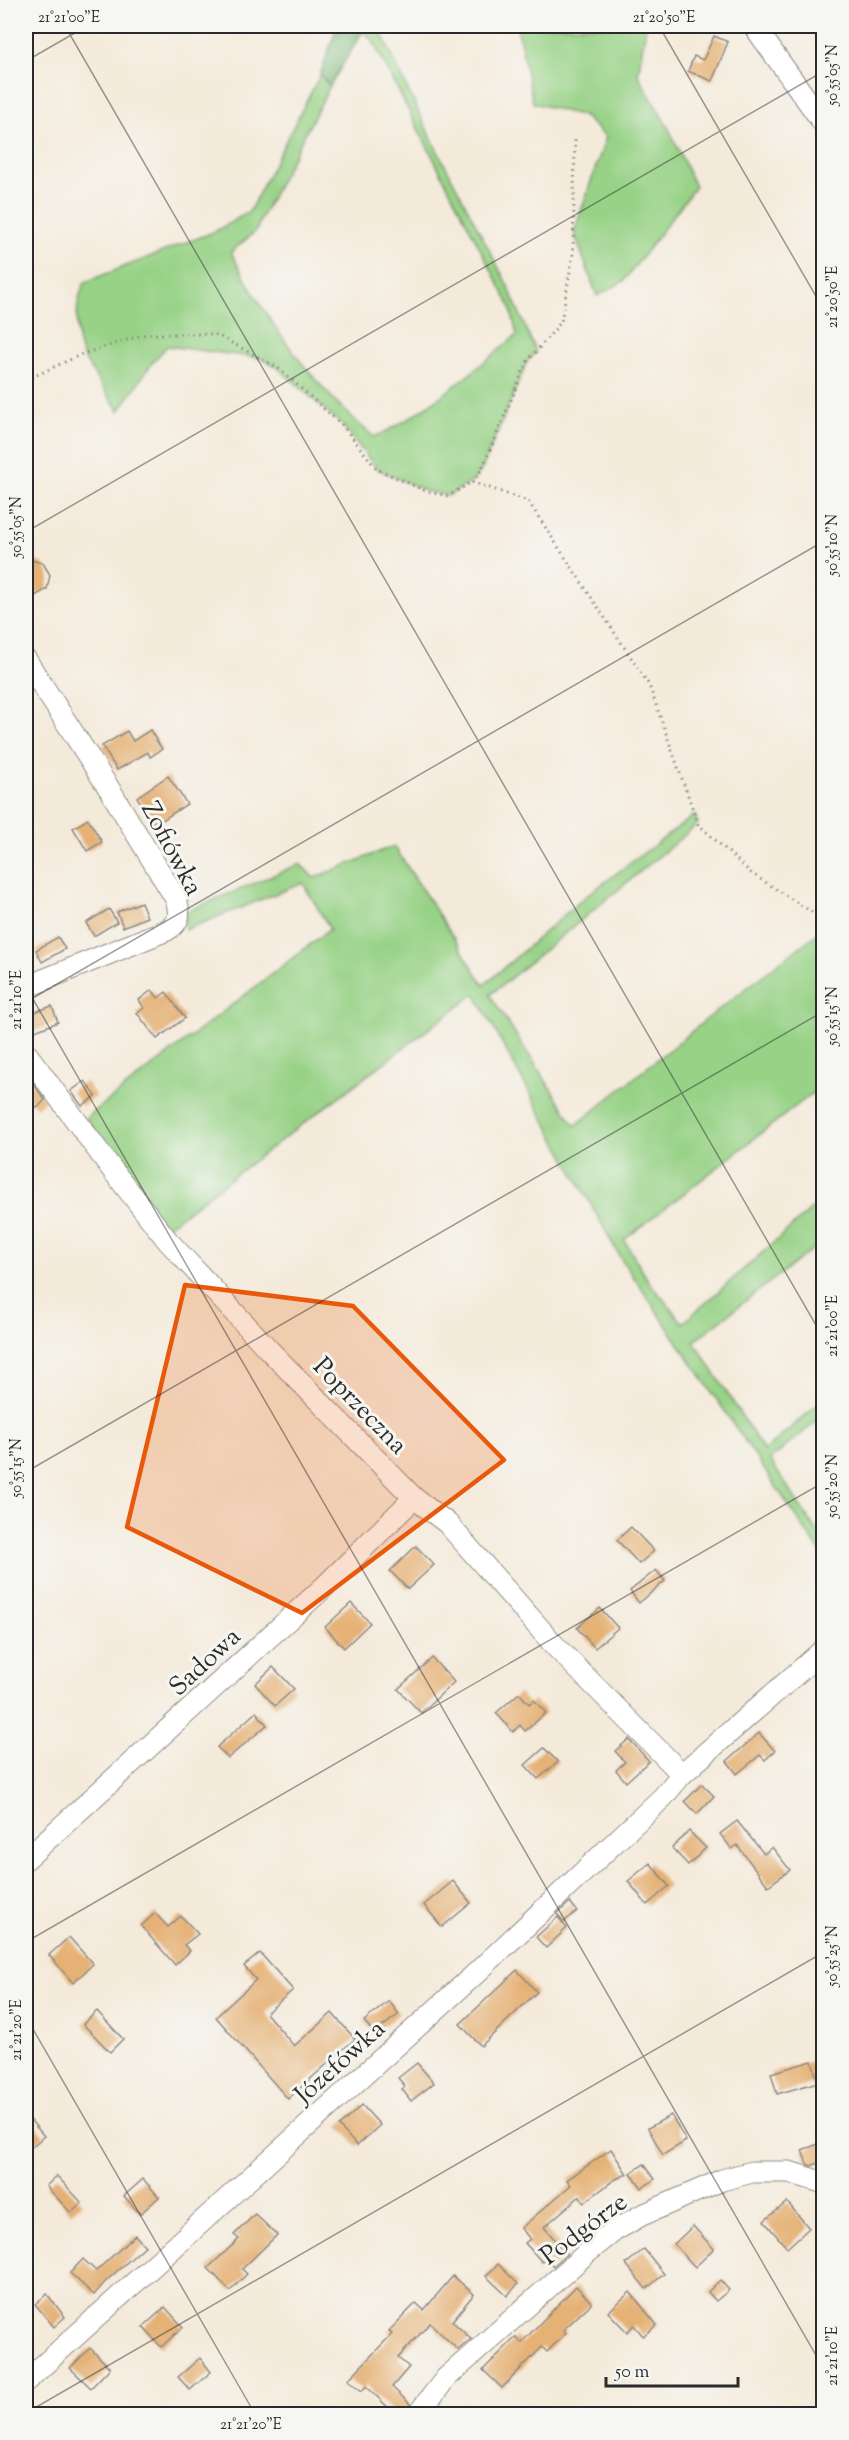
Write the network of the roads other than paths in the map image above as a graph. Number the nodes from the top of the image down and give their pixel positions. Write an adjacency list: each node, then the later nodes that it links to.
1 (754, 26): 2 (street)
2 (824, 124)
3 (26, 660): 4 (street, Zofiówka)
4 (26, 987)
5 (26, 1053): 6 (street, Poprzeczna)
6 (414, 1498): 8 (street, Poprzeczna); 9 (street, Sadowa)
7 (821, 1652): 8 (street, Józefówka)
8 (682, 1774): 11 (street, Józefówka)
9 (26, 1859)
10 (824, 2183): 12 (street, Podgórze)
11 (26, 2381)
12 (417, 2415)

